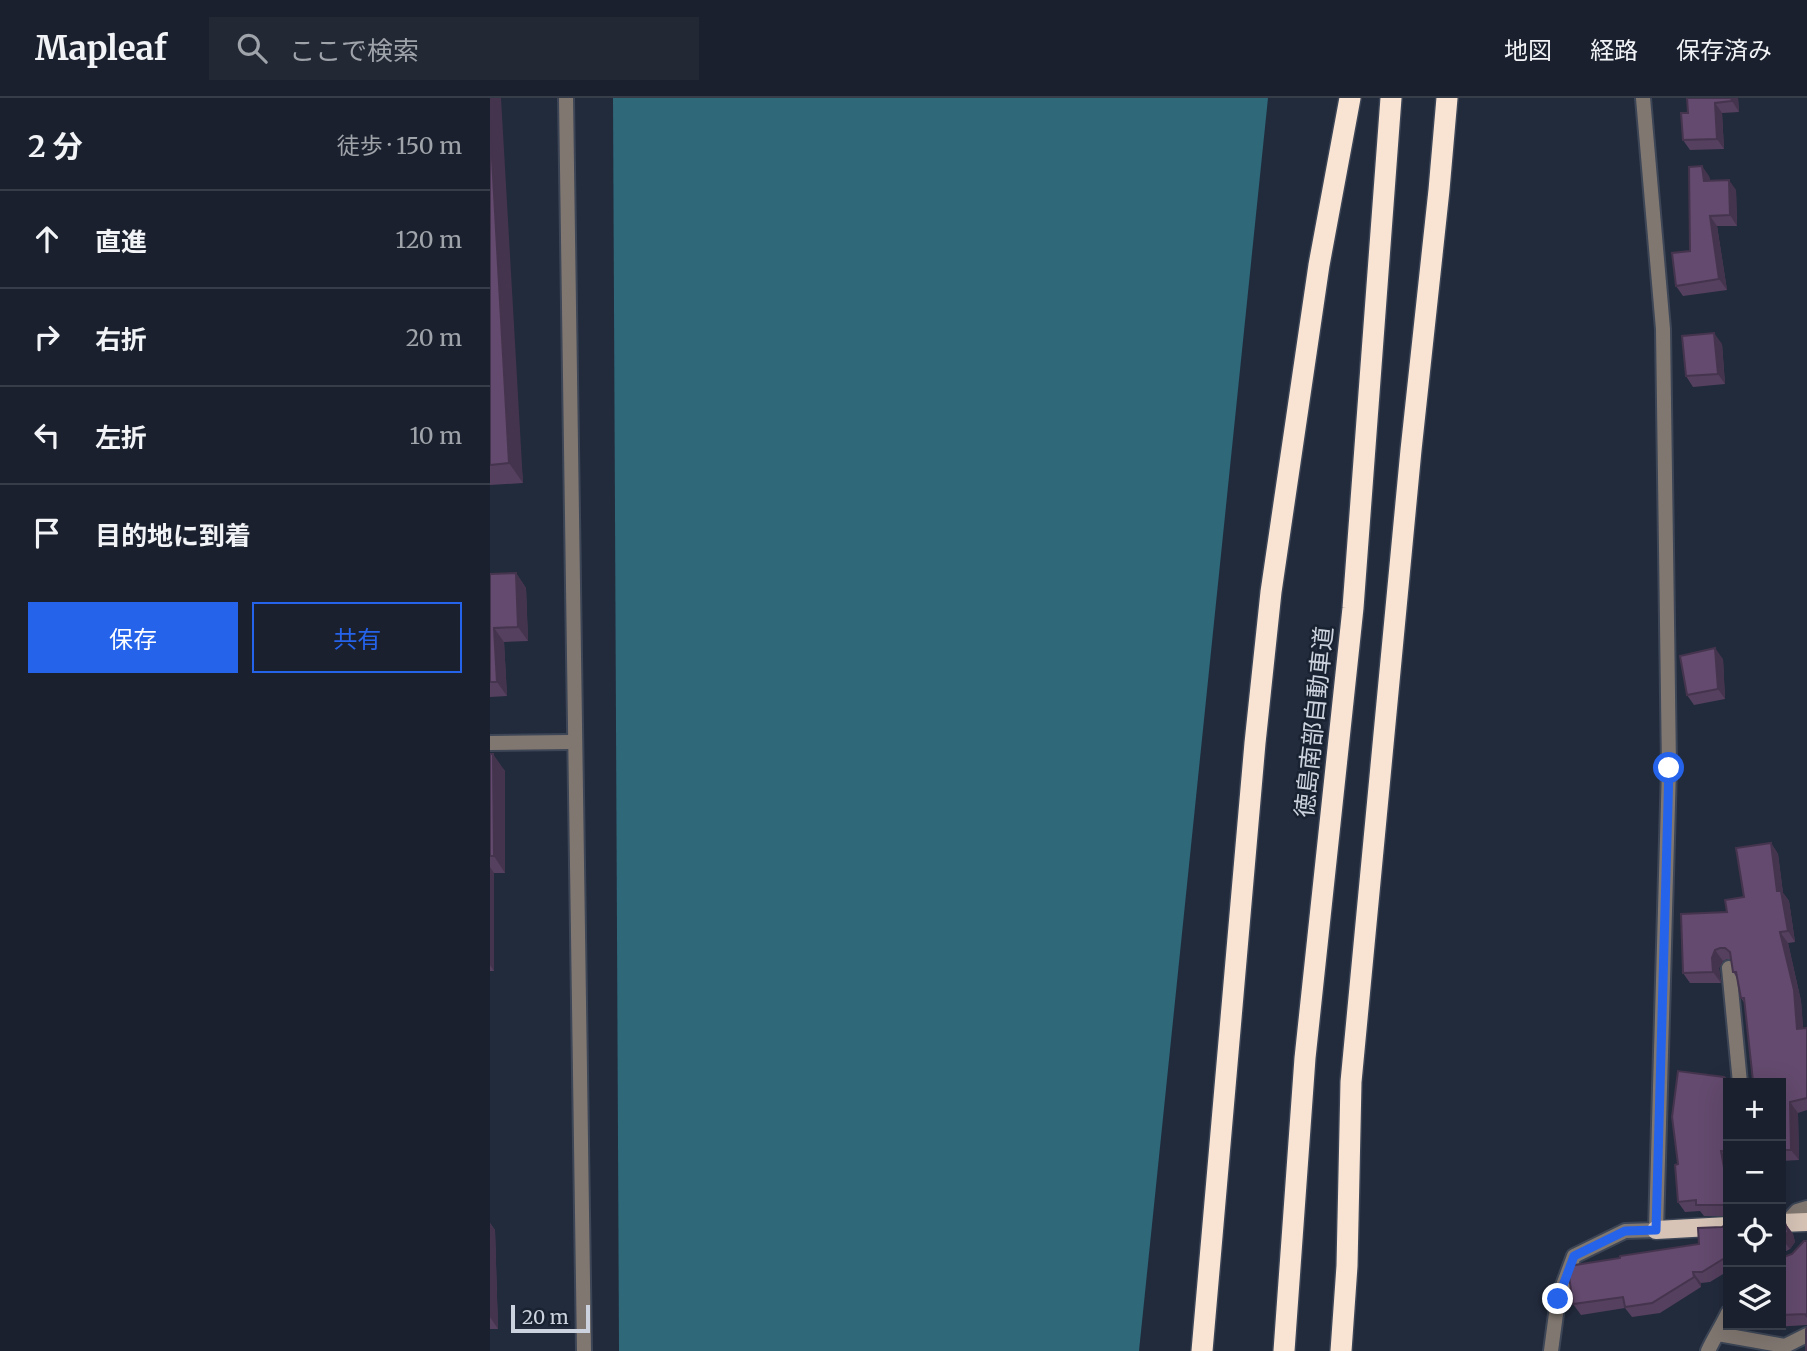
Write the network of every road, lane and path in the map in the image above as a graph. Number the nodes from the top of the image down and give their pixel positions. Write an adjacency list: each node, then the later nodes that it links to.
1 (563, 98): 6 (street); 20 (street)
2 (1350, 98): 21 (highway)
3 (1391, 98): 22 (highway, 徳島南部自動車道)
4 (1447, 98): 23 (highway)
5 (1643, 98): 15 (street)
6 (570, 742): 7 (street); 20 (street)
7 (490, 743)
8 (1729, 968): 9 (street)
9 (1740, 1078)
10 (1807, 1208): 11 (street)
11 (1786, 1221)
12 (1807, 1222): 13 (main road)
13 (1786, 1223)
14 (1723, 1226): 15 (main road)
15 (1656, 1230): 19 (street)
16 (1723, 1324): 17 (street)
17 (1718, 1334): 18 (street); 24 (street)
18 (1807, 1335)
19 (1553, 1348)
20 (583, 1351)
21 (1202, 1351)
22 (1284, 1351)
23 (1341, 1351)
24 (1708, 1351)

